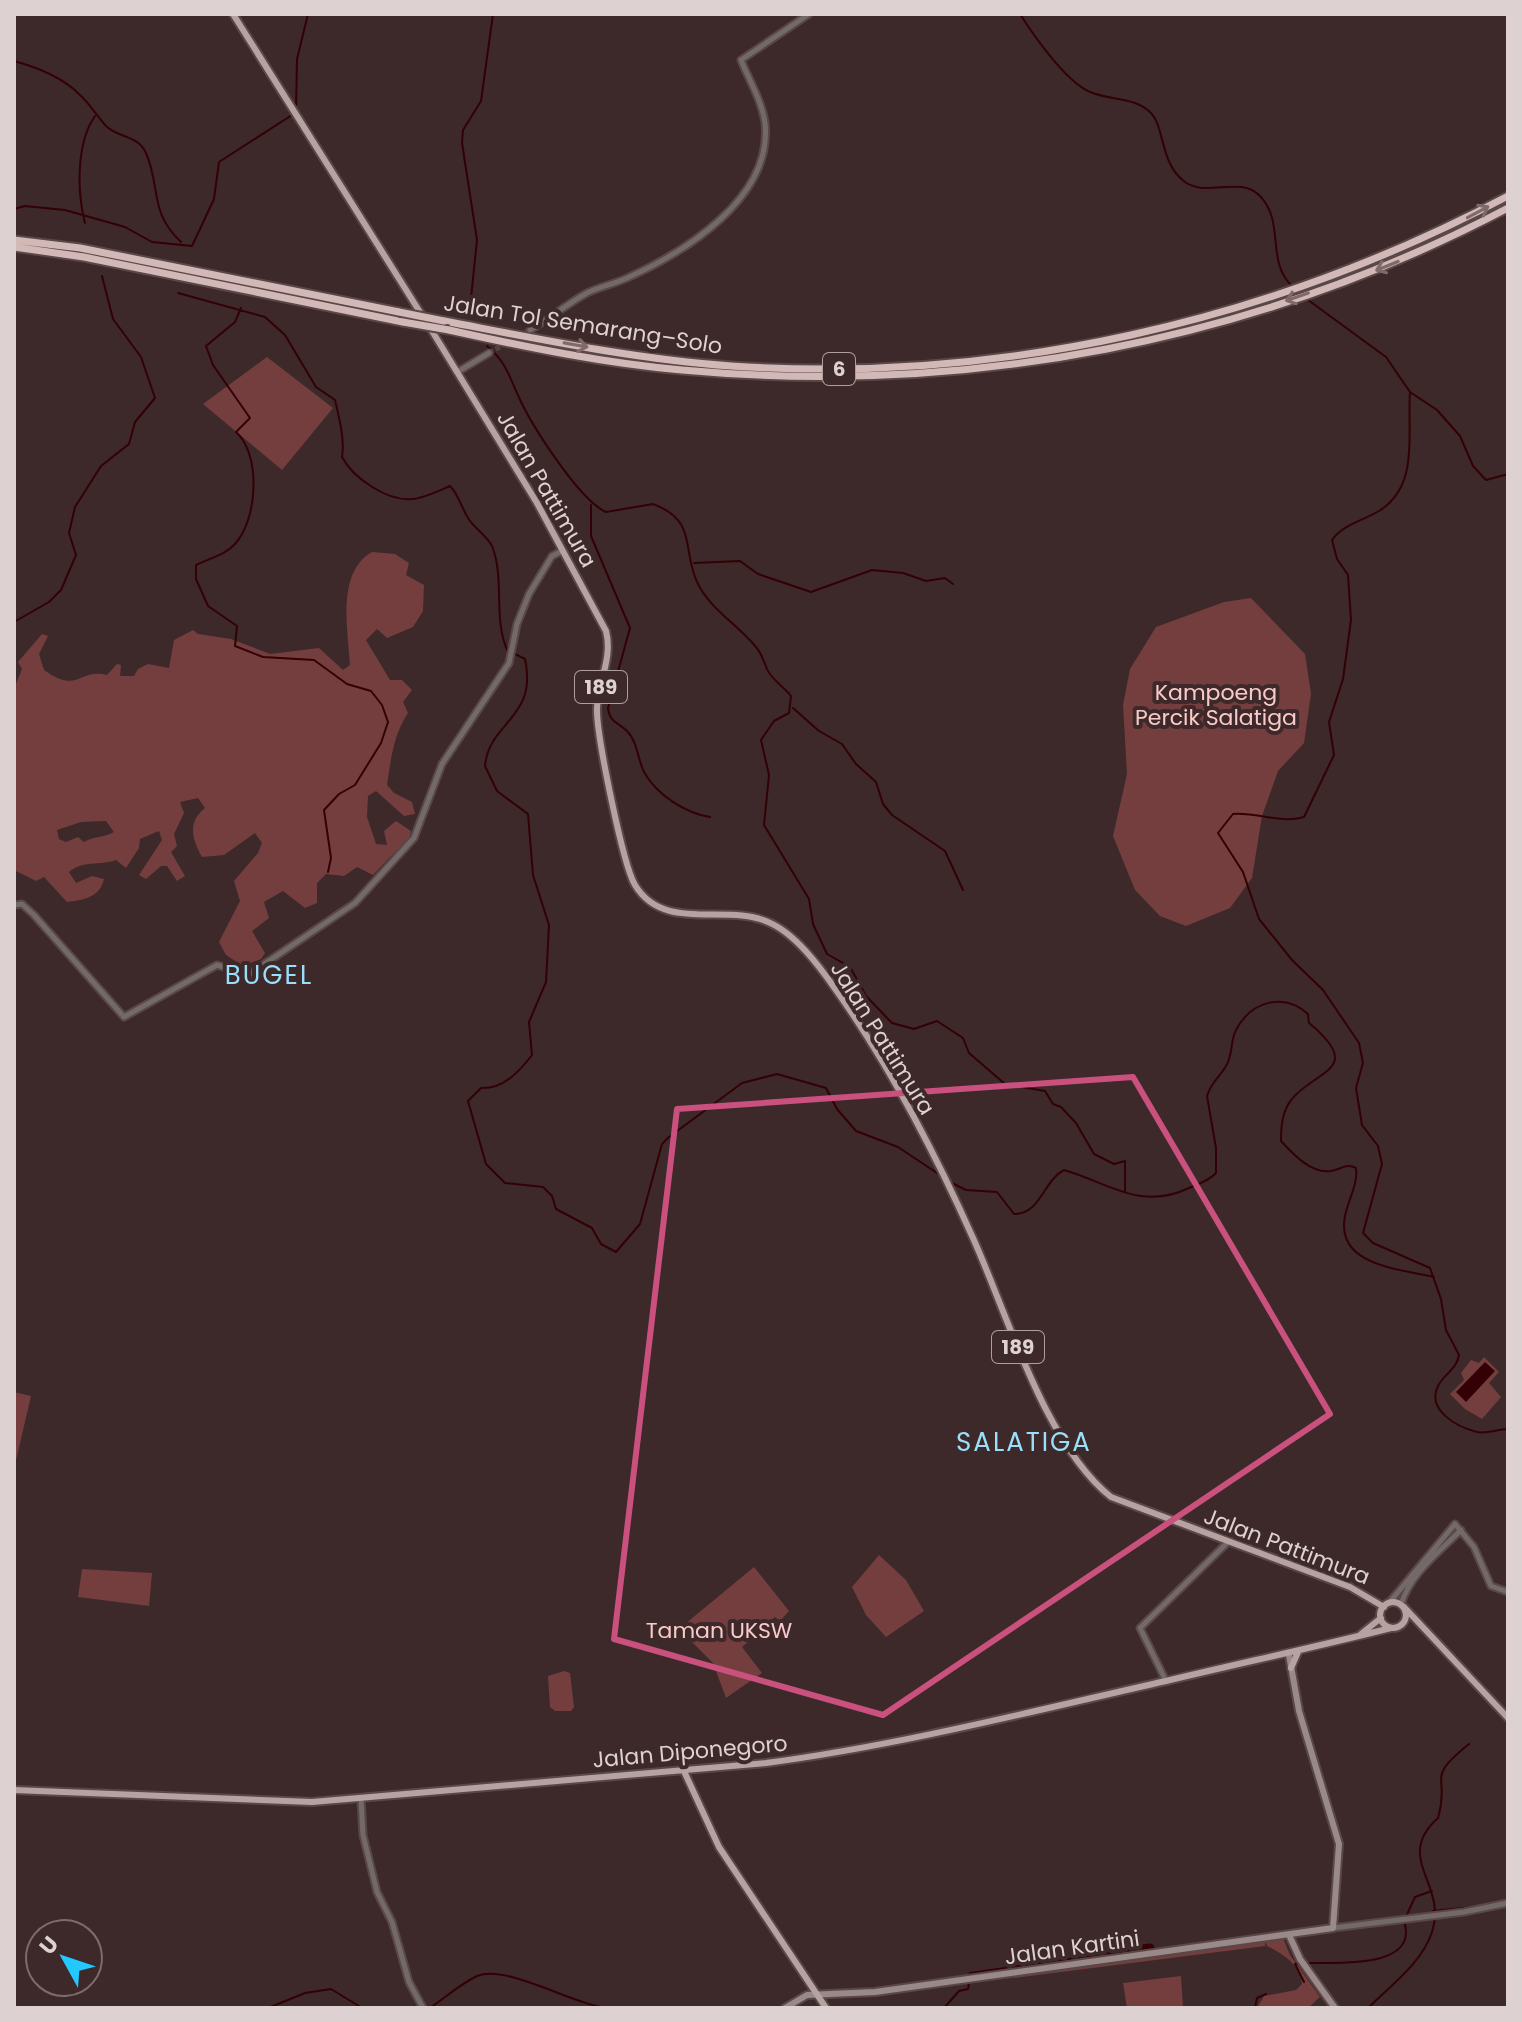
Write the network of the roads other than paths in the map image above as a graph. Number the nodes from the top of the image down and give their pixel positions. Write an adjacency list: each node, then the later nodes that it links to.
1 (233, 14): 9 (main road, Jalan Pattimura / 189)
2 (809, 14): 7 (street)
3 (1508, 196): 5 (highway, Jalan Tol Semarang–Solo / 6, one-way to 3, bridge)
4 (1508, 208): 6 (highway, Jalan Tol Semarang–Solo / 6, one-way to 6, bridge)
5 (14, 240)
6 (14, 247)
7 (530, 330)
8 (489, 353): 9 (street)
9 (459, 371): 10 (main road, Jalan Pattimura / 189)
10 (562, 551): 11 (street); 13 (main road, Jalan Pattimura / 189)
11 (14, 905)
12 (1461, 1530): 14 (street); 15 (street); 16 (street)
13 (1227, 1543): 15 (main road, Jalan Pattimura / 189); 26 (street)
14 (1508, 1592)
15 (1386, 1605): 16 (main road); 17 (main road)
16 (1402, 1606): 18 (main road); 19 (main road)
17 (1381, 1618): 20 (main road); 21 (main road, Jalan Diponegoro)
18 (1401, 1626): 19 (main road); 20 (main road)
19 (1423, 1627): 27 (main road)
20 (1391, 1628): 21 (main road, Jalan Diponegoro)
21 (1358, 1637): 22 (main road, Jalan Diponegoro)
22 (1298, 1652): 23 (main road, Jalan Diponegoro); 25 (main road)
23 (1289, 1655): 24 (main road, Jalan Diponegoro); 25 (main road)
24 (1280, 1657): 25 (main road); 26 (main road, Jalan Diponegoro)
25 (1291, 1666): 32 (main road)
26 (1166, 1681): 28 (main road, Jalan Diponegoro)
27 (1508, 1718)
28 (683, 1769): 30 (main road, Jalan Diponegoro); 34 (main road)
29 (14, 1790): 30 (main road, Jalan Diponegoro)
30 (361, 1799): 35 (street)
31 (1508, 1903): 32 (street)
32 (1333, 1928): 33 (main road, Jalan Kartini)
33 (1290, 1937): 34 (main road, Jalan Kartini); 38 (main road)
34 (816, 1994): 36 (main road); 37 (main road)
35 (423, 2008)
36 (785, 2008)
37 (826, 2008)
38 (1335, 2008)

